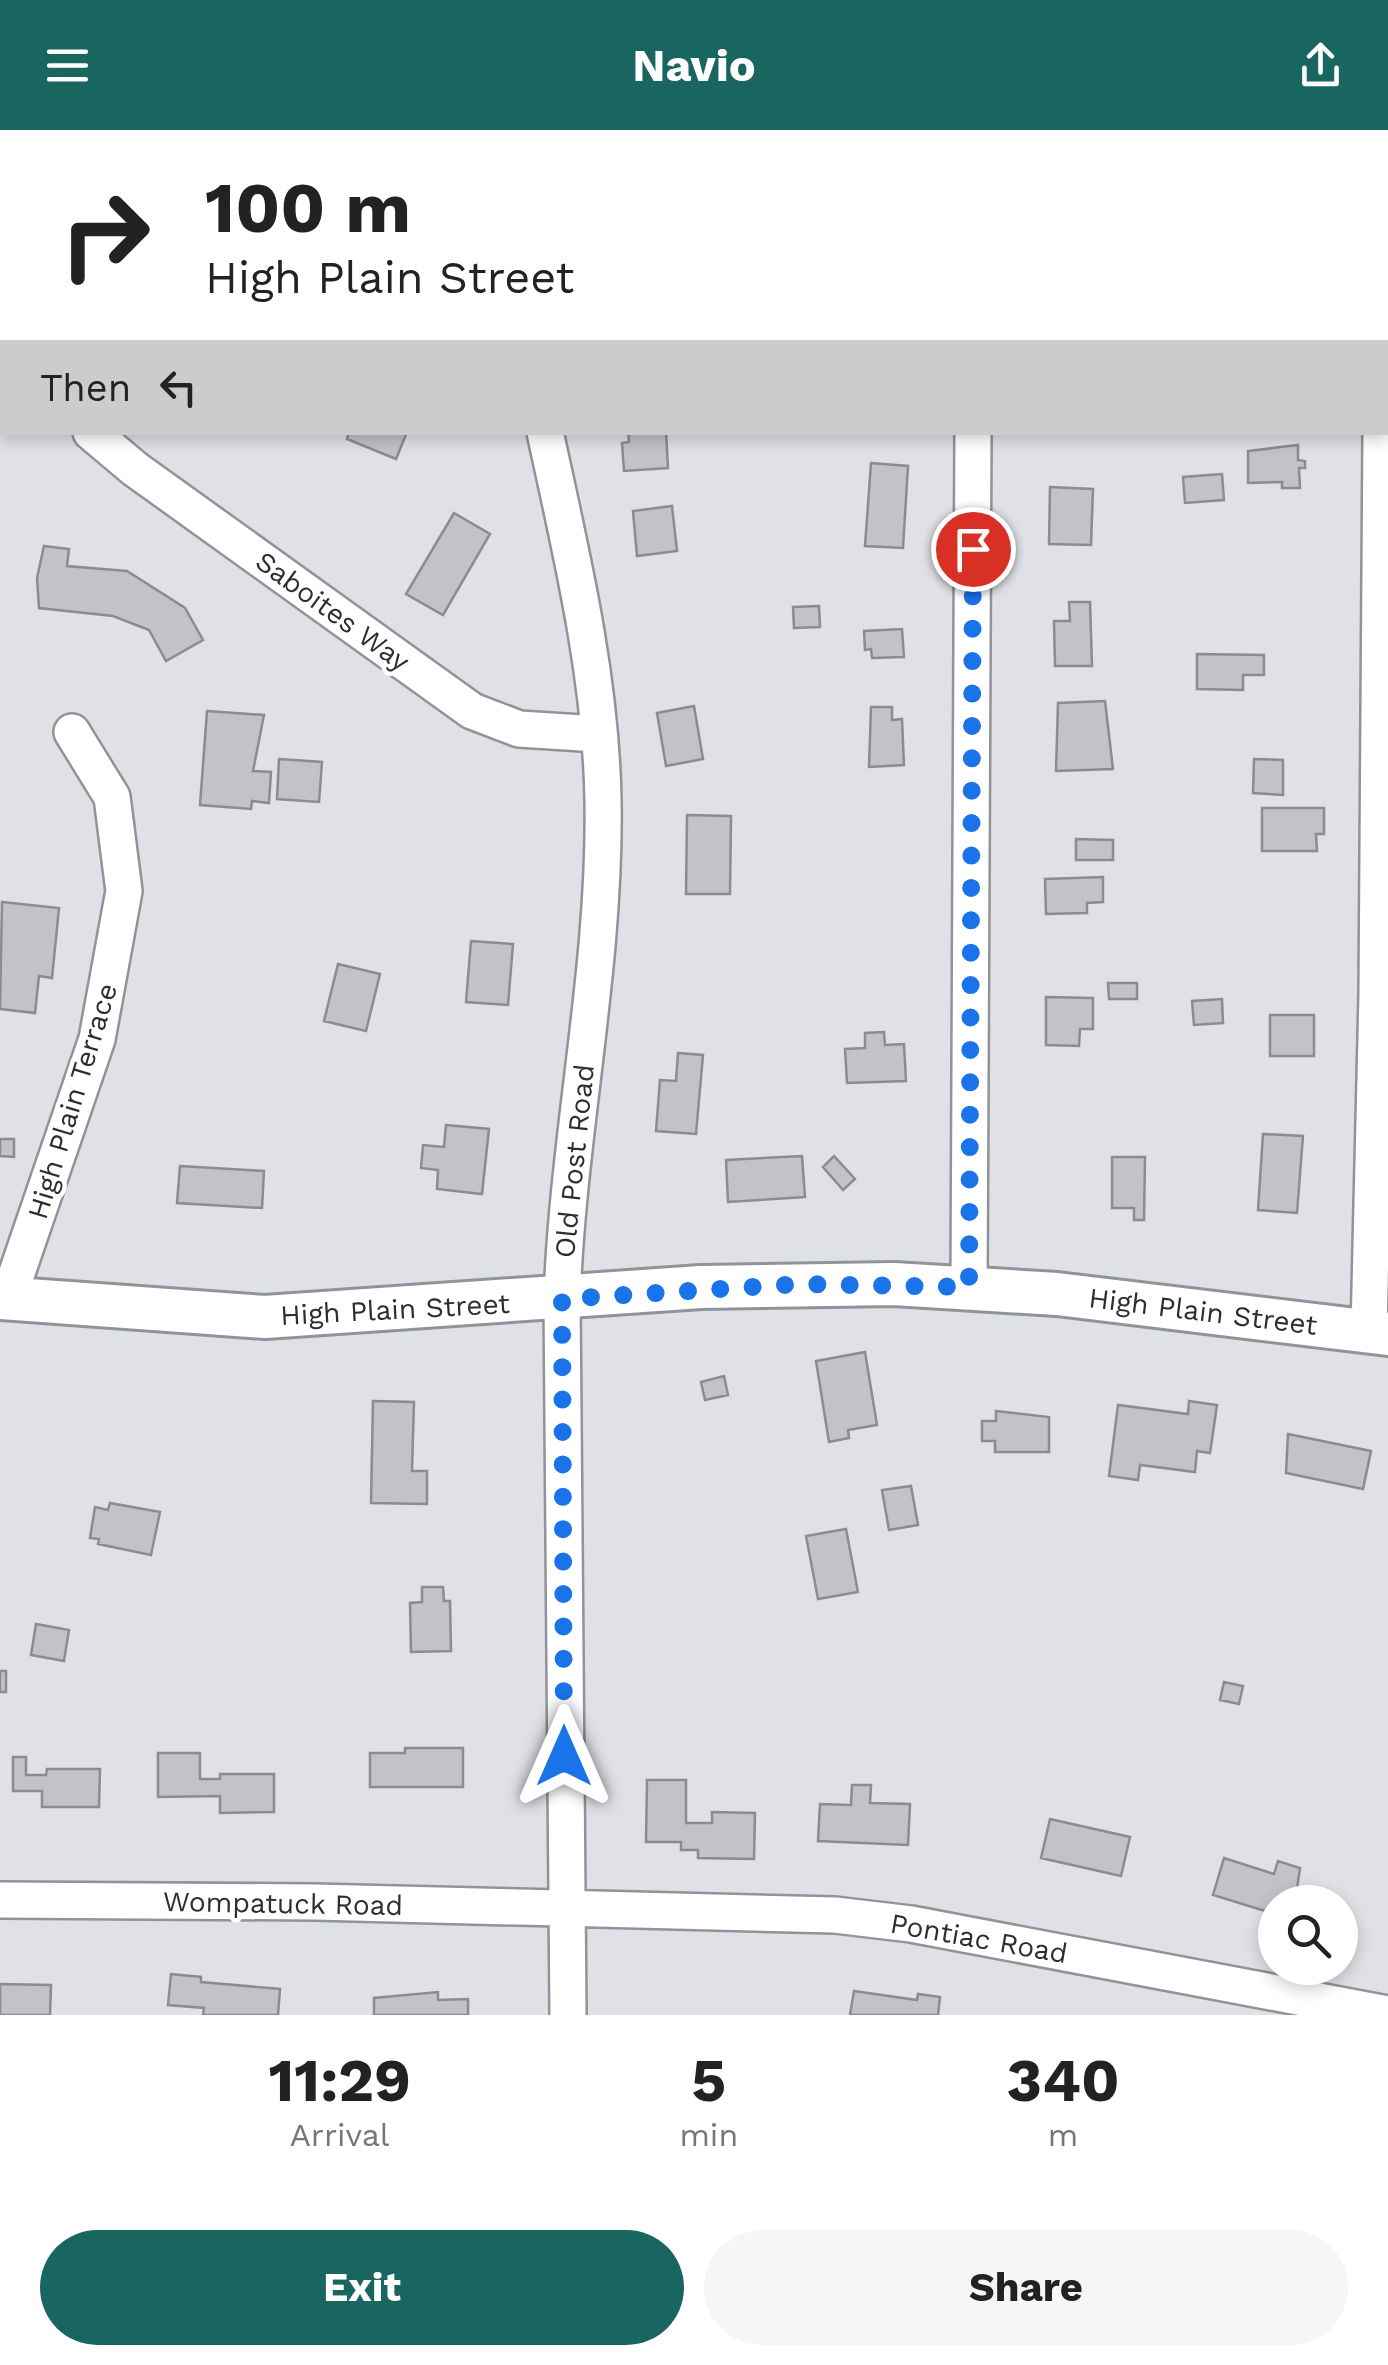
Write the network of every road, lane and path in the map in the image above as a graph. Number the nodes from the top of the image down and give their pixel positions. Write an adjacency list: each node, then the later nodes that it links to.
1 (95, 435): 6 (street, Saboites Way)
2 (546, 435): 6 (street, Old Post Road)
3 (972, 435): 7 (street)
4 (1381, 435): 10 (street)
5 (72, 732): 8 (street, High Plain Terrace)
6 (598, 734): 9 (street, Old Post Road)
7 (969, 1287): 9 (main road, High Plain Street); 10 (main road, High Plain Street)
8 (4, 1299): 9 (main road, High Plain Street)
9 (562, 1299): 12 (street, Old Post Road)
10 (1379, 1332)
11 (0, 1900): 12 (street, Wompatuck Road)
12 (566, 1908): 13 (street, Pontiac Road); 14 (street, Old Post Road)
13 (1388, 2014)
14 (568, 2015)

